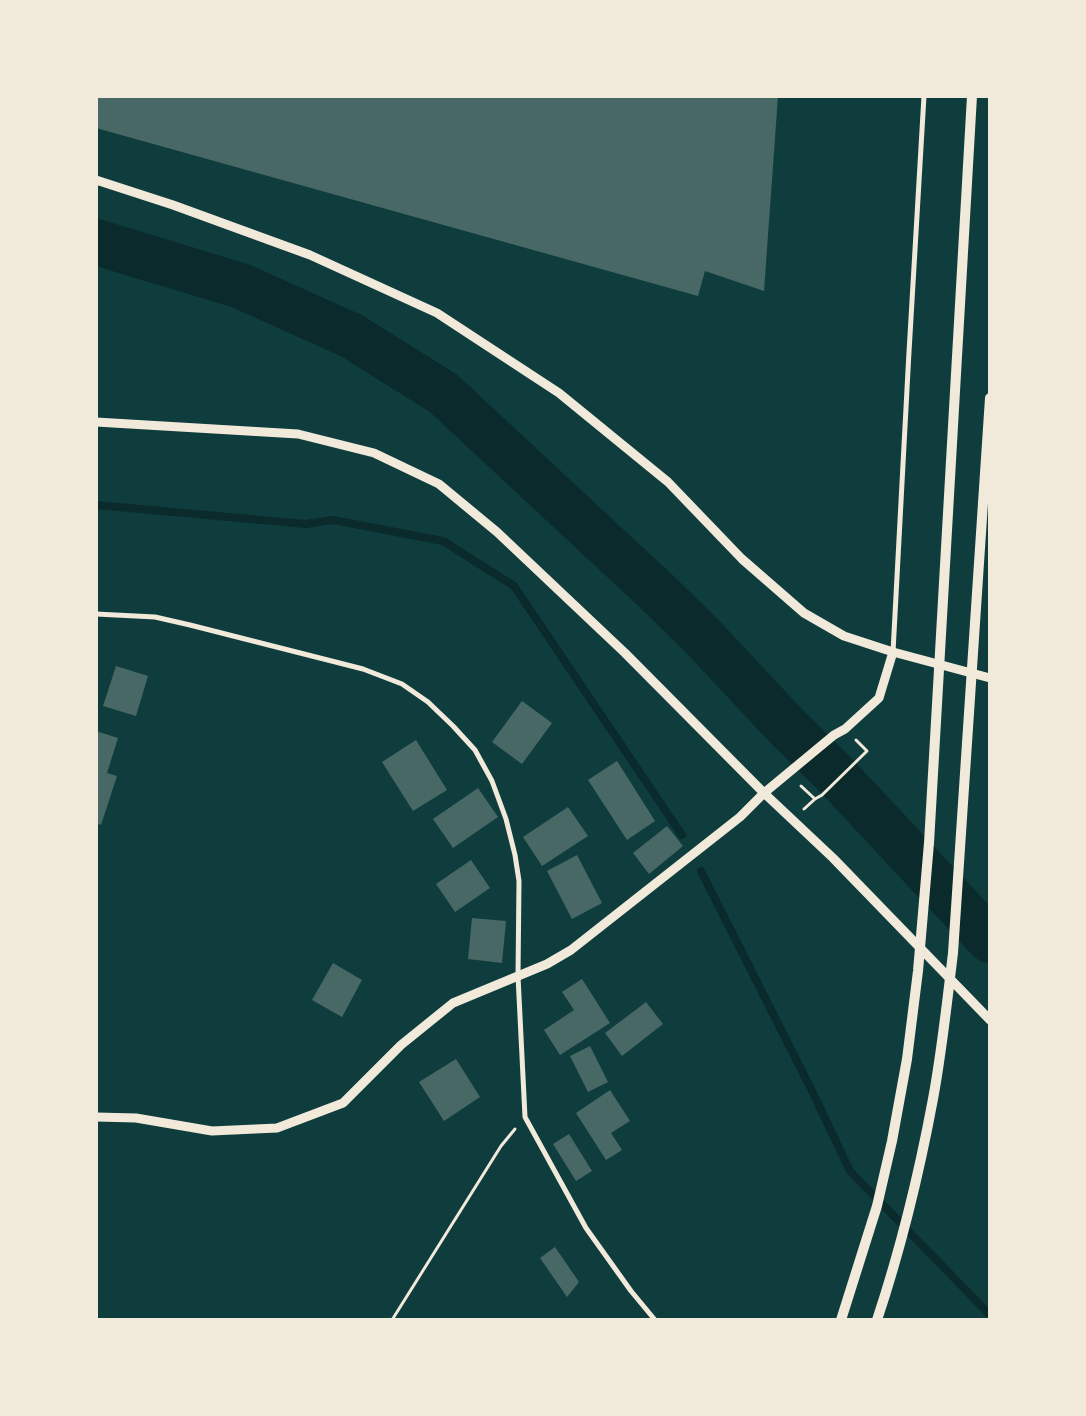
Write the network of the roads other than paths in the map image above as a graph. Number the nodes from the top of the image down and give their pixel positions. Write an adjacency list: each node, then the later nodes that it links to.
1 (924, 96): 7 (street)
2 (972, 96): 14 (main road)
3 (96, 180): 7 (street)
4 (990, 398): 15 (main road)
5 (96, 422): 9 (street)
6 (96, 614): 10 (street)
7 (893, 652): 8 (street); 9 (street)
8 (990, 678)
9 (764, 793): 10 (street); 11 (street)
10 (518, 976): 12 (street); 13 (street)
11 (990, 1020)
12 (96, 1117)
13 (655, 1320)
14 (841, 1320)
15 (877, 1320)

